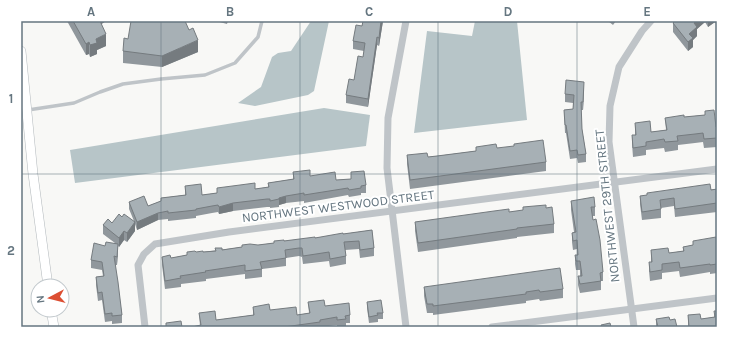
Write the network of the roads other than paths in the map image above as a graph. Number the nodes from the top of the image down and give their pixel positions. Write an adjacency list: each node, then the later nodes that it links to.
1 (262, 21): 5 (lane)
2 (406, 21): 8 (street)
3 (651, 21): 7 (street, NORTHWEST 29TH STREET)
4 (21, 51): 5 (main road)
5 (26, 110): 9 (main road)
6 (717, 169): 7 (street, NORTHWEST WESTWOOD STREET)
7 (614, 182): 8 (street, NORTHWEST WESTWOOD STREET); 11 (street, NORTHWEST 29TH STREET)
8 (392, 212): 12 (street, NORTHWEST WESTWOOD STREET); 13 (street)
9 (47, 278)
10 (717, 298): 11 (street)
11 (631, 309): 14 (street); 15 (street, NORTHWEST 29TH STREET)
12 (145, 327)
13 (406, 327)
14 (492, 327)
15 (634, 327)

